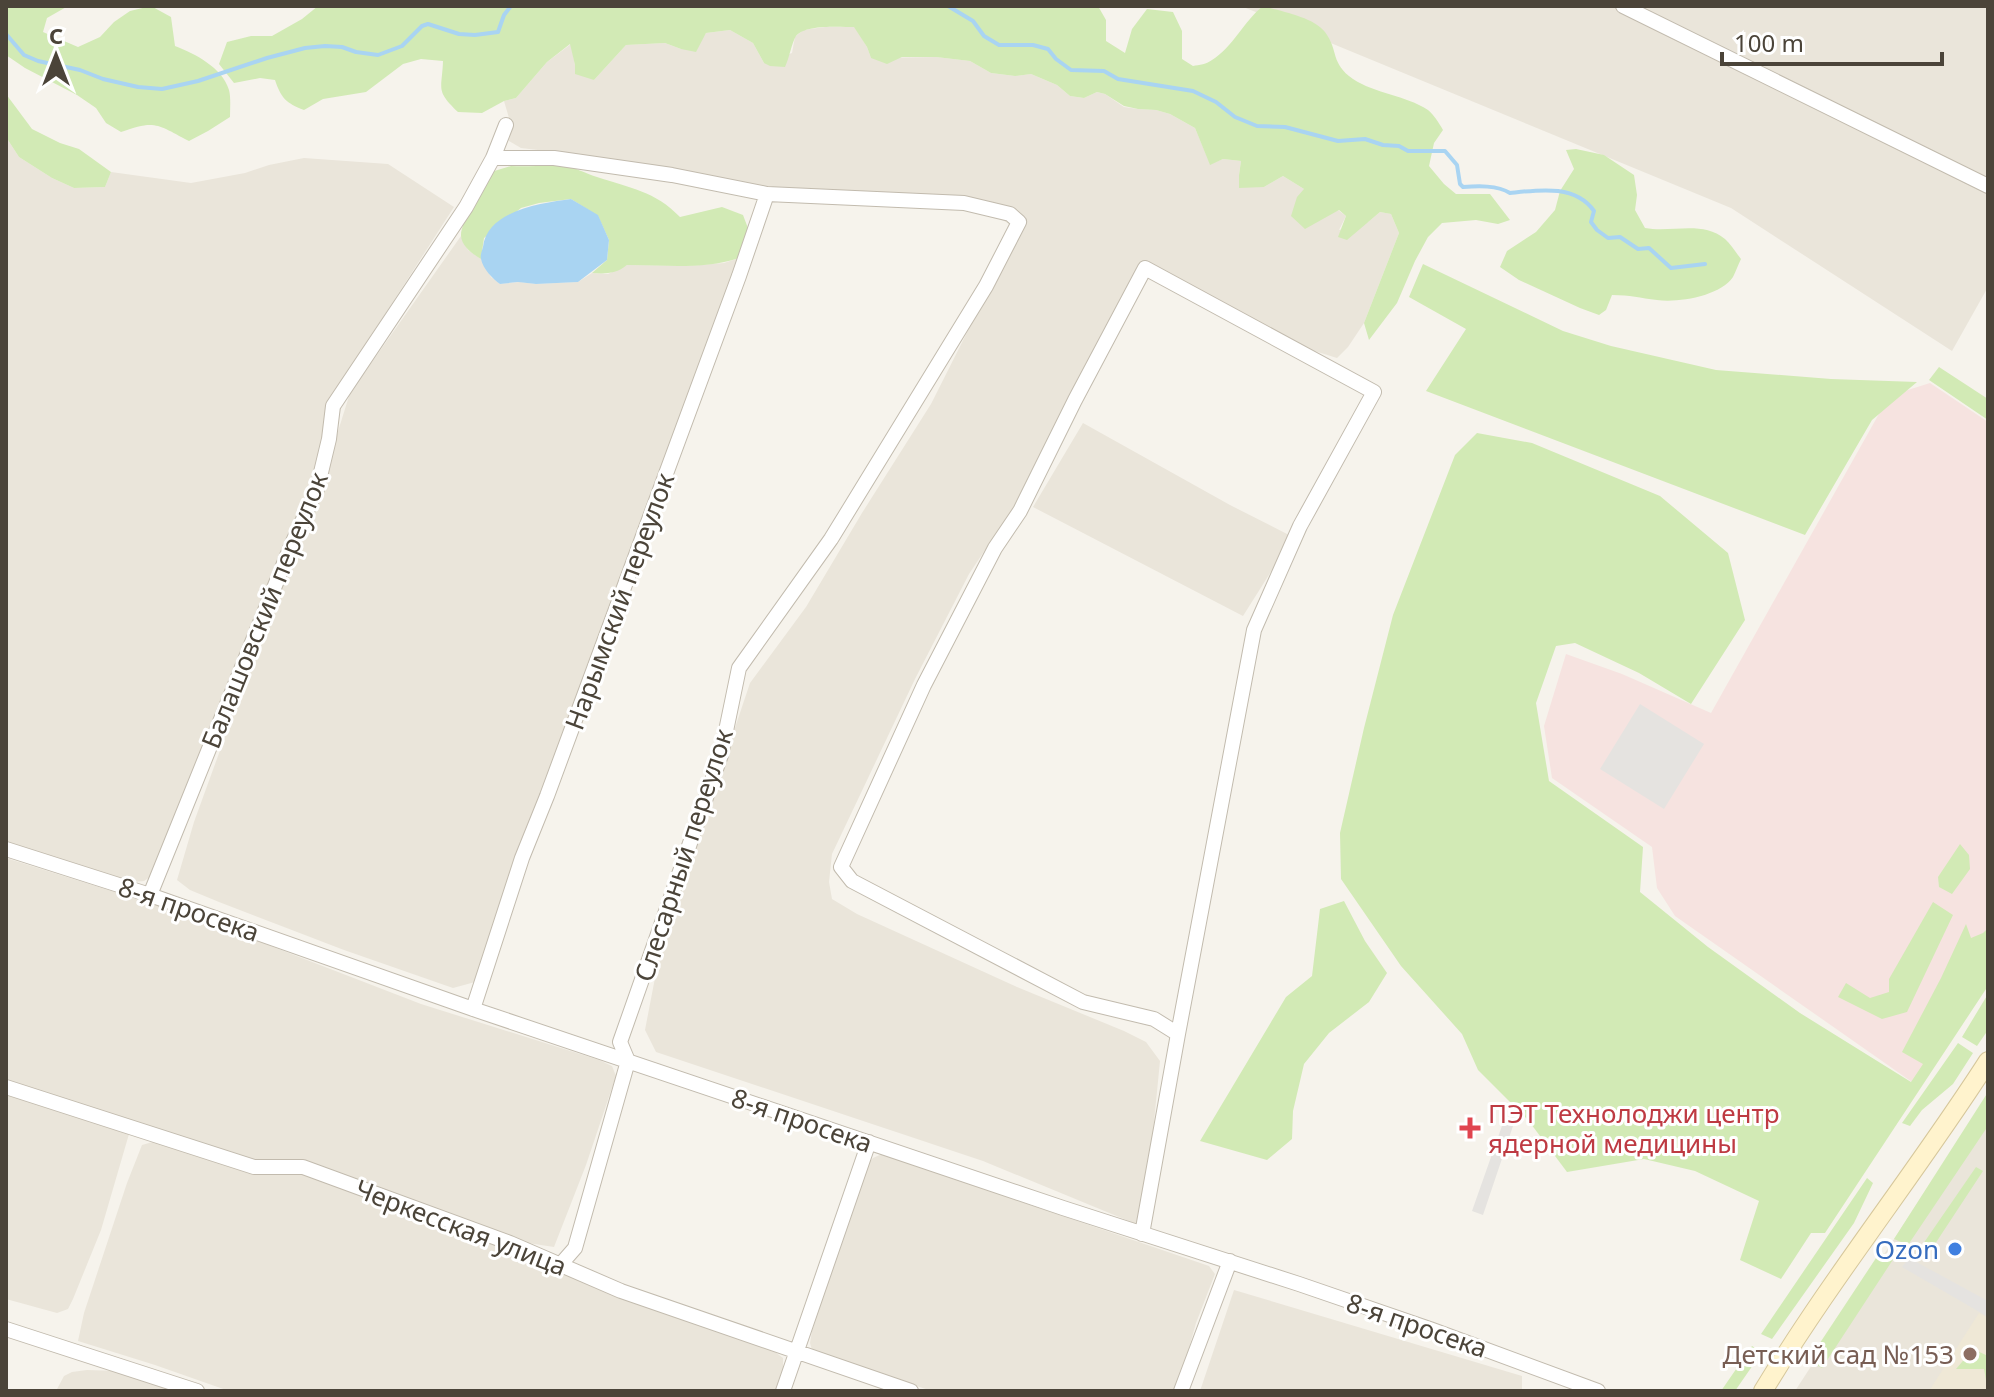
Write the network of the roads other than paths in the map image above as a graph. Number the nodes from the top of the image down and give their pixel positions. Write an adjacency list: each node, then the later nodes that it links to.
1 (1623, 6): 4 (street)
2 (506, 125): 3 (street, Балашовский переулок)
3 (493, 158): 5 (street); 7 (street, Балашовский переулок)
4 (1988, 186)
5 (767, 194): 8 (street, Нарымский переулок); 10 (street, Слесарный переулок)
6 (6, 849): 7 (street, 8-я просека)
7 (150, 895): 8 (street, 8-я просека)
8 (473, 1009): 10 (street, 8-я просека)
9 (1178, 1034): 9 (street); 14 (street)
10 (628, 1061): 13 (street, 8-я просека); 16 (street, Слесарный переулок)
11 (1988, 1061): 24 (main road)
12 (6, 1087): 16 (street, Черкесская улица)
13 (869, 1142): 14 (street, 8-я просека); 18 (street)
14 (1142, 1234): 15 (street, 8-я просека)
15 (1230, 1261): 22 (street); 23 (street, 8-я просека)
16 (561, 1264): 18 (street, Черкесская улица)
17 (6, 1329): 19 (street)
18 (797, 1353): 20 (street); 21 (street, Черкесская улица)
19 (197, 1391)
20 (783, 1391)
21 (911, 1391)
22 (1181, 1391)
23 (1598, 1391)
24 (1763, 1391)

